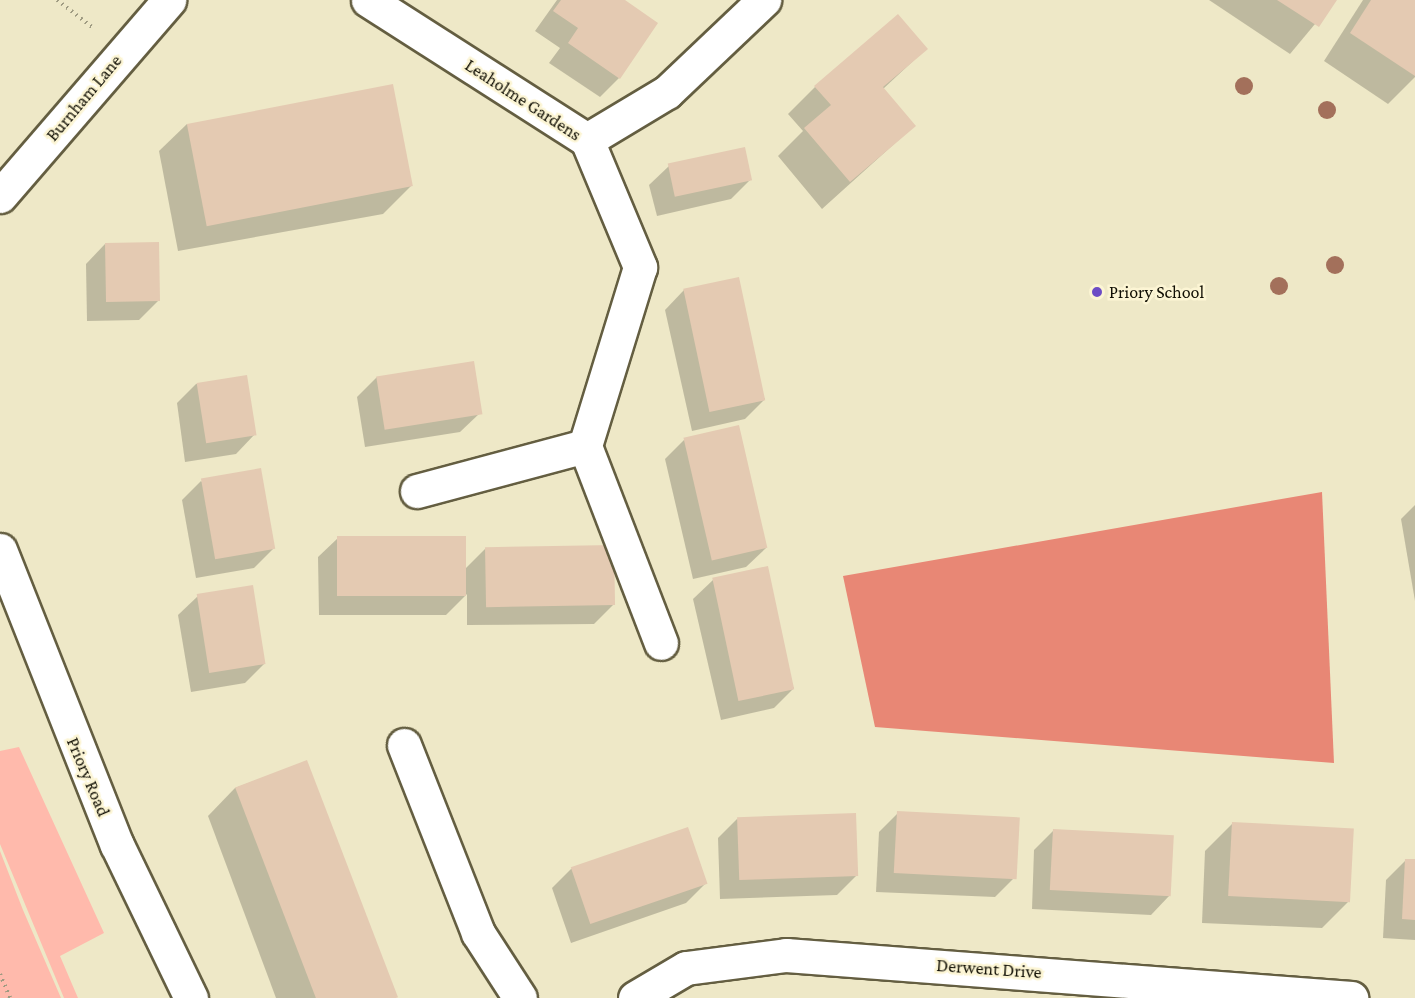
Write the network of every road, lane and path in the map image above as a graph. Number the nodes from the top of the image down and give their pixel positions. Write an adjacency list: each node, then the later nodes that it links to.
1 (169, 0): 5 (street, Burnham Lane)
2 (368, 0): 4 (street, Leaholme Gardens)
3 (764, 0): 4 (street)
4 (586, 140): 6 (street, Leaholme Gardens)
5 (0, 196)
6 (585, 447): 7 (street); 9 (street)
7 (417, 491)
8 (2, 566): 14 (street, Priory Road)
9 (661, 644)
10 (404, 745): 15 (street)
11 (0, 974): 13 (path)
12 (1193, 991): 16 (street, Derwent Drive); 17 (street, Derwent Drive)
13 (10, 998)
14 (191, 998)
15 (520, 998)
16 (635, 998)
17 (1351, 998)

